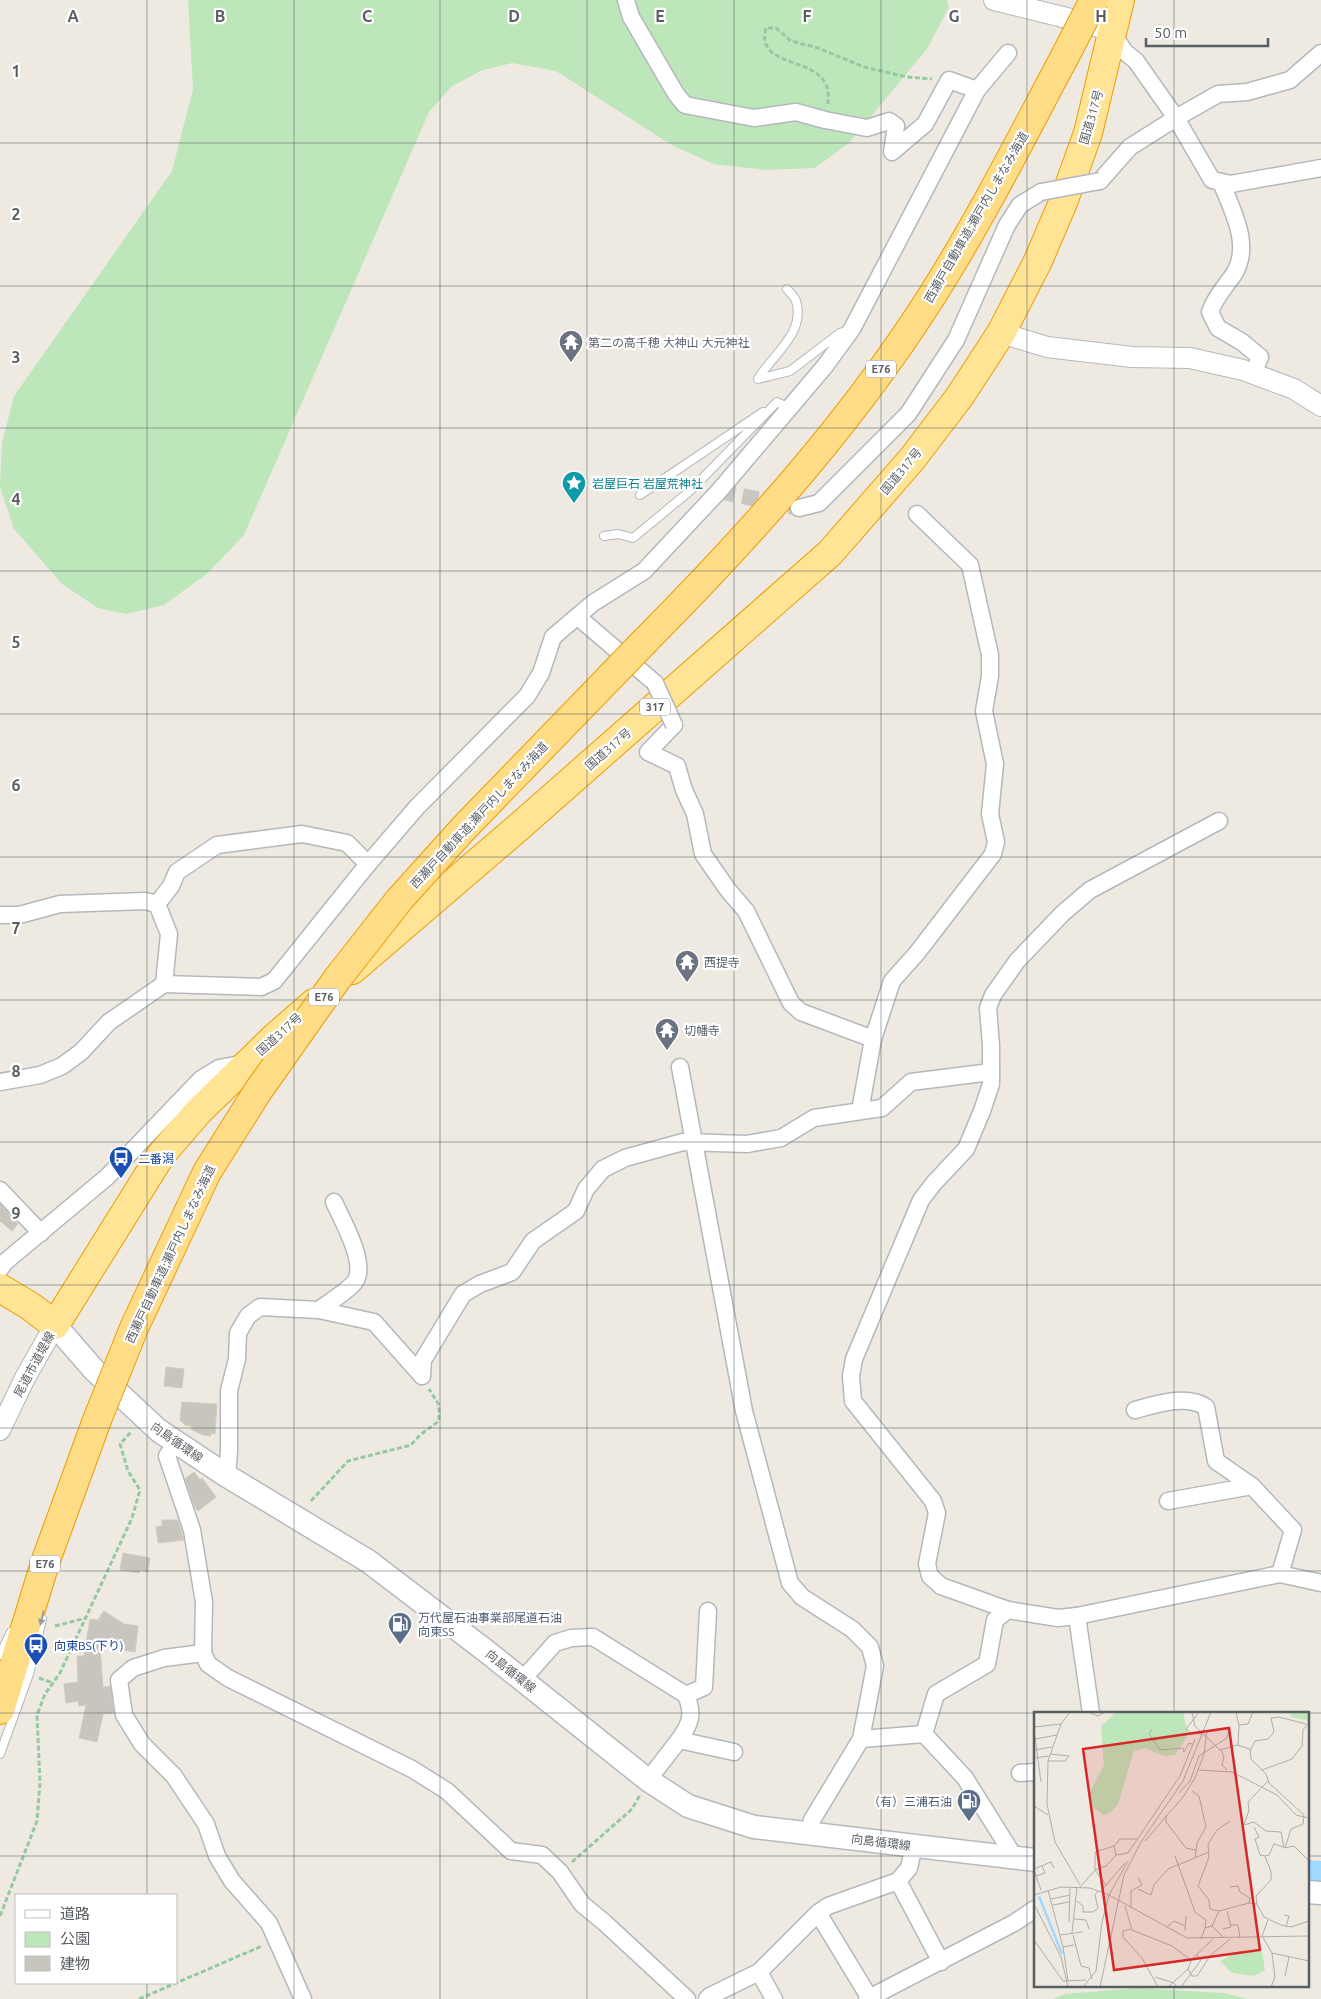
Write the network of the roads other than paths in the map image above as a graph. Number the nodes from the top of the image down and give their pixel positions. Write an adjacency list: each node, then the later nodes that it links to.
1 (626, 0): 9 (street)
2 (994, 0): 6 (street)
3 (1089, 0): 6 (street)
4 (1094, 0): 44 (highway, 西瀬戸自動車道;瀬戸内しまなみ海道 / E76, bridge)
5 (1120, 0): 6 (highway, 国道317号 / 317)
6 (1113, 33): 10 (street); 15 (highway, 国道317号 / 317)
7 (1008, 53): 9 (street)
8 (1321, 53): 10 (street)
9 (977, 90): 14 (street)
10 (1176, 118): 12 (street); 20 (street, bridge)
11 (1321, 168): 12 (street)
12 (1222, 182): 16 (street)
13 (787, 289): 14 (lane)
14 (852, 329): 17 (street)
15 (1001, 333): 16 (street); 30 (highway, 国道317号 / 317)
16 (1253, 374): 18 (street)
17 (783, 405): 19 (lane); 22 (lane); 23 (street)
18 (1321, 406)
19 (640, 495)
20 (799, 508)
21 (917, 514): 29 (street)
22 (604, 536)
23 (578, 617): 25 (street); 29 (street, bridge)
24 (1218, 821): 32 (street)
25 (368, 864): 26 (street); 28 (street)
26 (157, 904): 27 (street); 28 (street)
27 (0, 915)
28 (164, 984): 33 (street)
29 (873, 1039): 34 (street)
30 (249, 1062): 38 (street); 42 (highway, 国道317号 / 317)
31 (680, 1067): 35 (street)
32 (991, 1072): 34 (street); 54 (street)
33 (0, 1082)
34 (860, 1111): 35 (street)
35 (694, 1143): 41 (street); 67 (street)
36 (0, 1190): 38 (street)
37 (334, 1202): 41 (street)
38 (41, 1233): 39 (street)
39 (0, 1268)
40 (0, 1288): 42 (highway)
41 (319, 1310): 47 (street)
42 (55, 1324): 45 (street, 尾道市道堤線); 46 (main road, 向島循環線)
43 (1135, 1410): 48 (street)
44 (97, 1420): 50 (lane); 51 (highway, 西瀬戸自動車道;瀬戸内しまなみ海道 / E76)
45 (0, 1430)
46 (176, 1442): 47 (main road, 向島循環線); 60 (street)
47 (227, 1476): 62 (main road, 向島循環線)
48 (1252, 1486): 49 (street); 52 (street)
49 (1168, 1501)
50 (65, 1535)
51 (46, 1560): 56 (lane); 64 (highway, 西瀬戸自動車道;瀬戸内しまなみ海道 / E76)
52 (1280, 1574): 53 (street); 58 (street)
53 (1321, 1583)
54 (1008, 1610): 58 (street); 66 (street)
55 (708, 1611): 63 (street)
56 (21, 1612)
57 (43, 1612): 70 (lane, one-way to 70)
58 (1078, 1616): 65 (street)
59 (17, 1620): 61 (lane)
60 (203, 1653): 83 (street); 84 (street)
61 (0, 1655)
62 (522, 1680): 63 (street); 71 (main road, 向島循環線)
63 (686, 1695): 68 (street)
64 (0, 1710)
65 (1091, 1712)
66 (924, 1734): 67 (street); 74 (street)
67 (861, 1739): 72 (street)
68 (679, 1740): 69 (street); 71 (street)
69 (734, 1752)
70 (0, 1754)
71 (648, 1780): 72 (main road, 向島循環線)
72 (808, 1834): 73 (main road, 向島循環線)
73 (914, 1846): 74 (main road, 向島循環線); 75 (street)
74 (1025, 1859)
75 (898, 1881): 79 (street); 80 (street)
76 (1308, 1892): 77 (main road)
77 (1321, 1893)
78 (1034, 1910): 80 (street)
79 (818, 1913): 81 (street); 82 (street)
80 (940, 1962): 82 (street)
81 (759, 1972): 85 (street); 86 (street)
82 (868, 1998)
83 (302, 1999)
84 (687, 1999)
85 (707, 1999)
86 (774, 1999)

